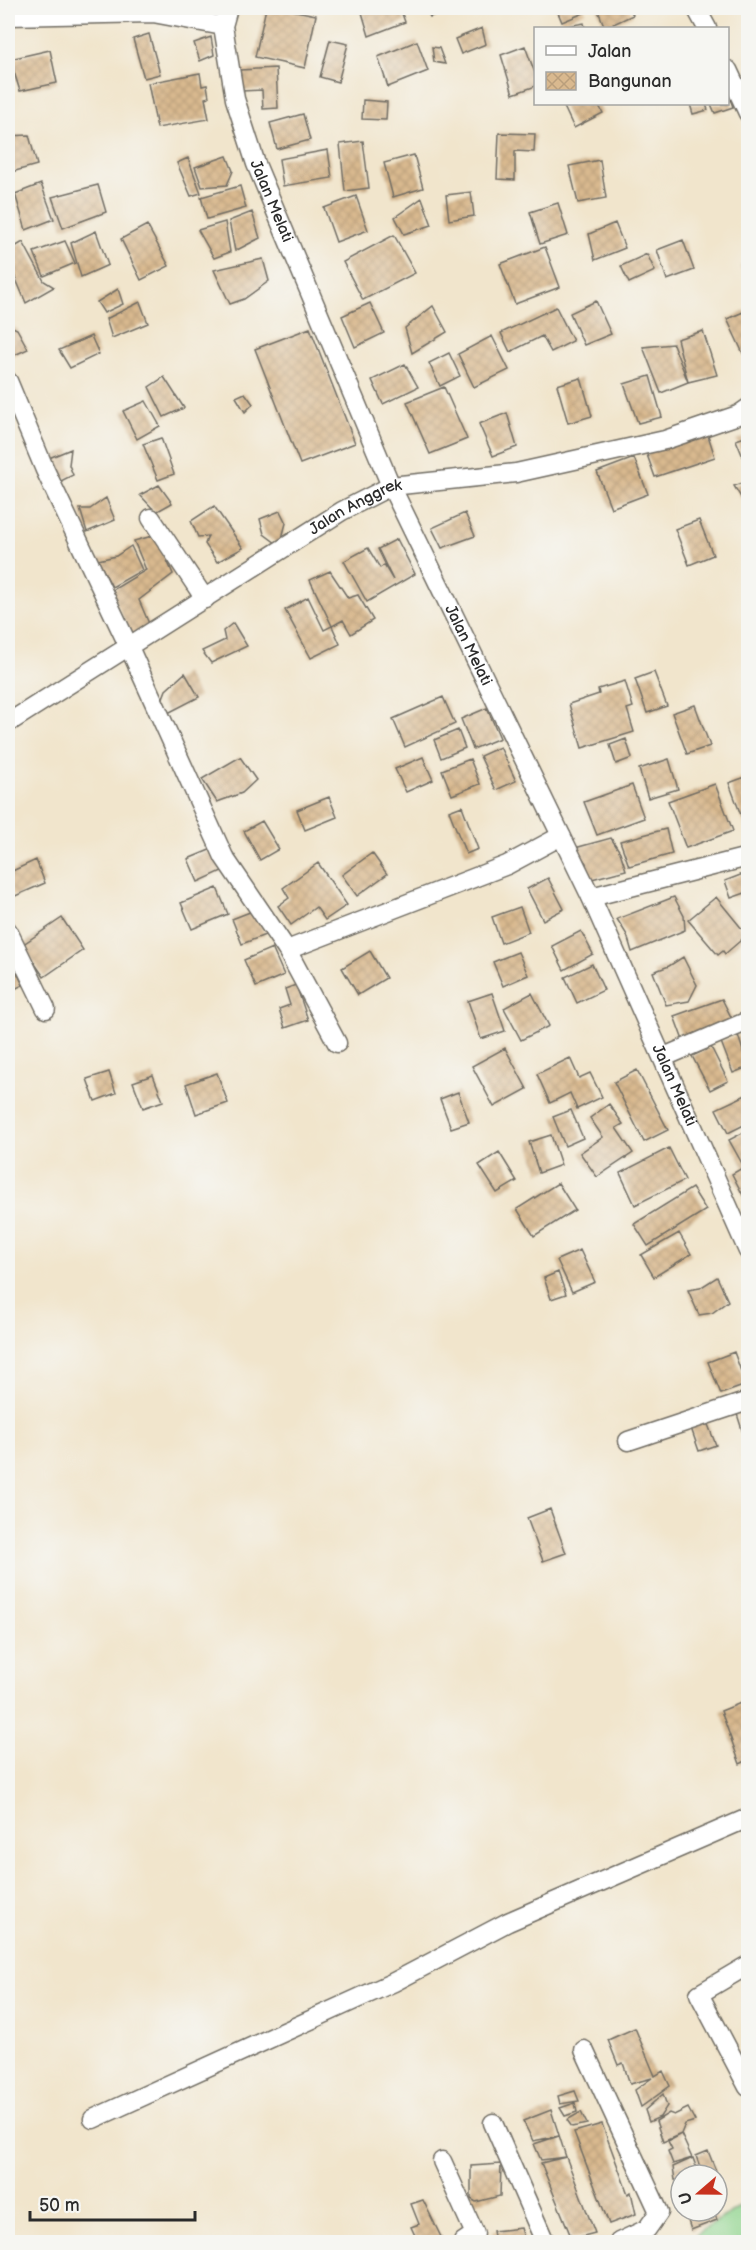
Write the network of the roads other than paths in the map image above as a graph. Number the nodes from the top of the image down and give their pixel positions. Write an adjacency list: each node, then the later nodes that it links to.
1 (696, 8): 4 (street)
2 (8, 16): 3 (street)
3 (226, 17): 9 (street, Jalan Melati)
4 (706, 27)
5 (729, 72): 6 (street)
6 (748, 113)
7 (8, 381): 12 (street)
8 (748, 408): 9 (street, Jalan Anggrek)
9 (391, 486): 11 (street, Jalan Anggrek); 14 (street, Jalan Melati)
10 (151, 518): 11 (street)
11 (205, 599): 12 (street, Jalan Anggrek)
12 (129, 647): 13 (street, Jalan Anggrek); 18 (street)
13 (8, 723)
14 (561, 836): 16 (street, Jalan Melati); 18 (street)
15 (748, 857): 16 (street)
16 (591, 897): 22 (street, Jalan Melati)
17 (8, 931): 19 (street)
18 (287, 950): 21 (street)
19 (46, 1009)
20 (748, 1021): 22 (street)
21 (337, 1043)
22 (664, 1057): 23 (street, Jalan Melati)
23 (748, 1251)
24 (748, 1401): 25 (street)
25 (628, 1441)
26 (748, 1818): 30 (street)
27 (748, 1965): 29 (street)
28 (584, 2050): 35 (street)
29 (748, 2087)
30 (93, 2119)
31 (493, 2123): 34 (street)
32 (442, 2161): 33 (street)
33 (463, 2242)
34 (545, 2242)
35 (620, 2242)

